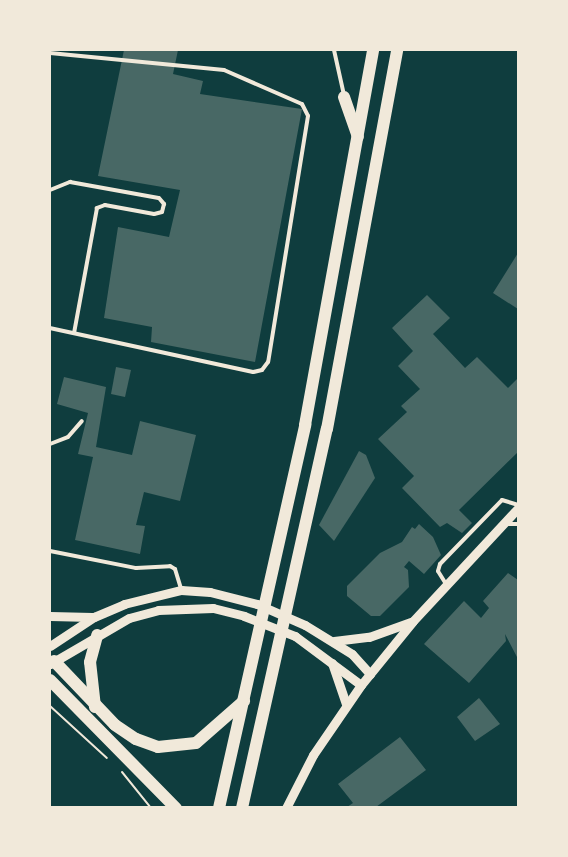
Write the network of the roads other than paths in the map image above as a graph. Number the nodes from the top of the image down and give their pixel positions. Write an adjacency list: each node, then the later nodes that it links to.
1 (334, 50): 5 (lane)
2 (373, 50): 6 (highway)
3 (396, 50): 36 (highway)
4 (50, 53): 9 (lane)
5 (344, 97): 6 (highway)
6 (359, 138): 31 (highway)
7 (50, 190): 9 (lane)
8 (50, 328): 9 (lane)
9 (74, 333)
10 (82, 421): 11 (lane)
11 (50, 444)
12 (519, 507): 14 (street); 16 (lane)
13 (519, 524): 14 (lane)
14 (503, 525): 16 (street)
15 (50, 551): 17 (lane)
16 (446, 585): 20 (street)
17 (181, 590): 19 (street); 22 (street)
18 (50, 616): 19 (street)
19 (94, 617): 23 (street)
20 (413, 621): 22 (street); 26 (street)
21 (97, 635): 24 (street); 25 (street); 33 (highway)
22 (334, 641): 26 (street)
23 (50, 646)
24 (51, 660): 33 (highway)
25 (331, 661): 28 (street); 32 (street)
26 (370, 674): 28 (street)
27 (50, 680): 30 (highway)
28 (361, 685): 32 (street)
29 (50, 698): 30 (highway)
30 (67, 700): 34 (highway)
31 (244, 700): 33 (highway); 35 (highway)
32 (346, 704): 37 (street)
33 (95, 707)
34 (176, 807)
35 (219, 807)
36 (242, 807)
37 (286, 807)

